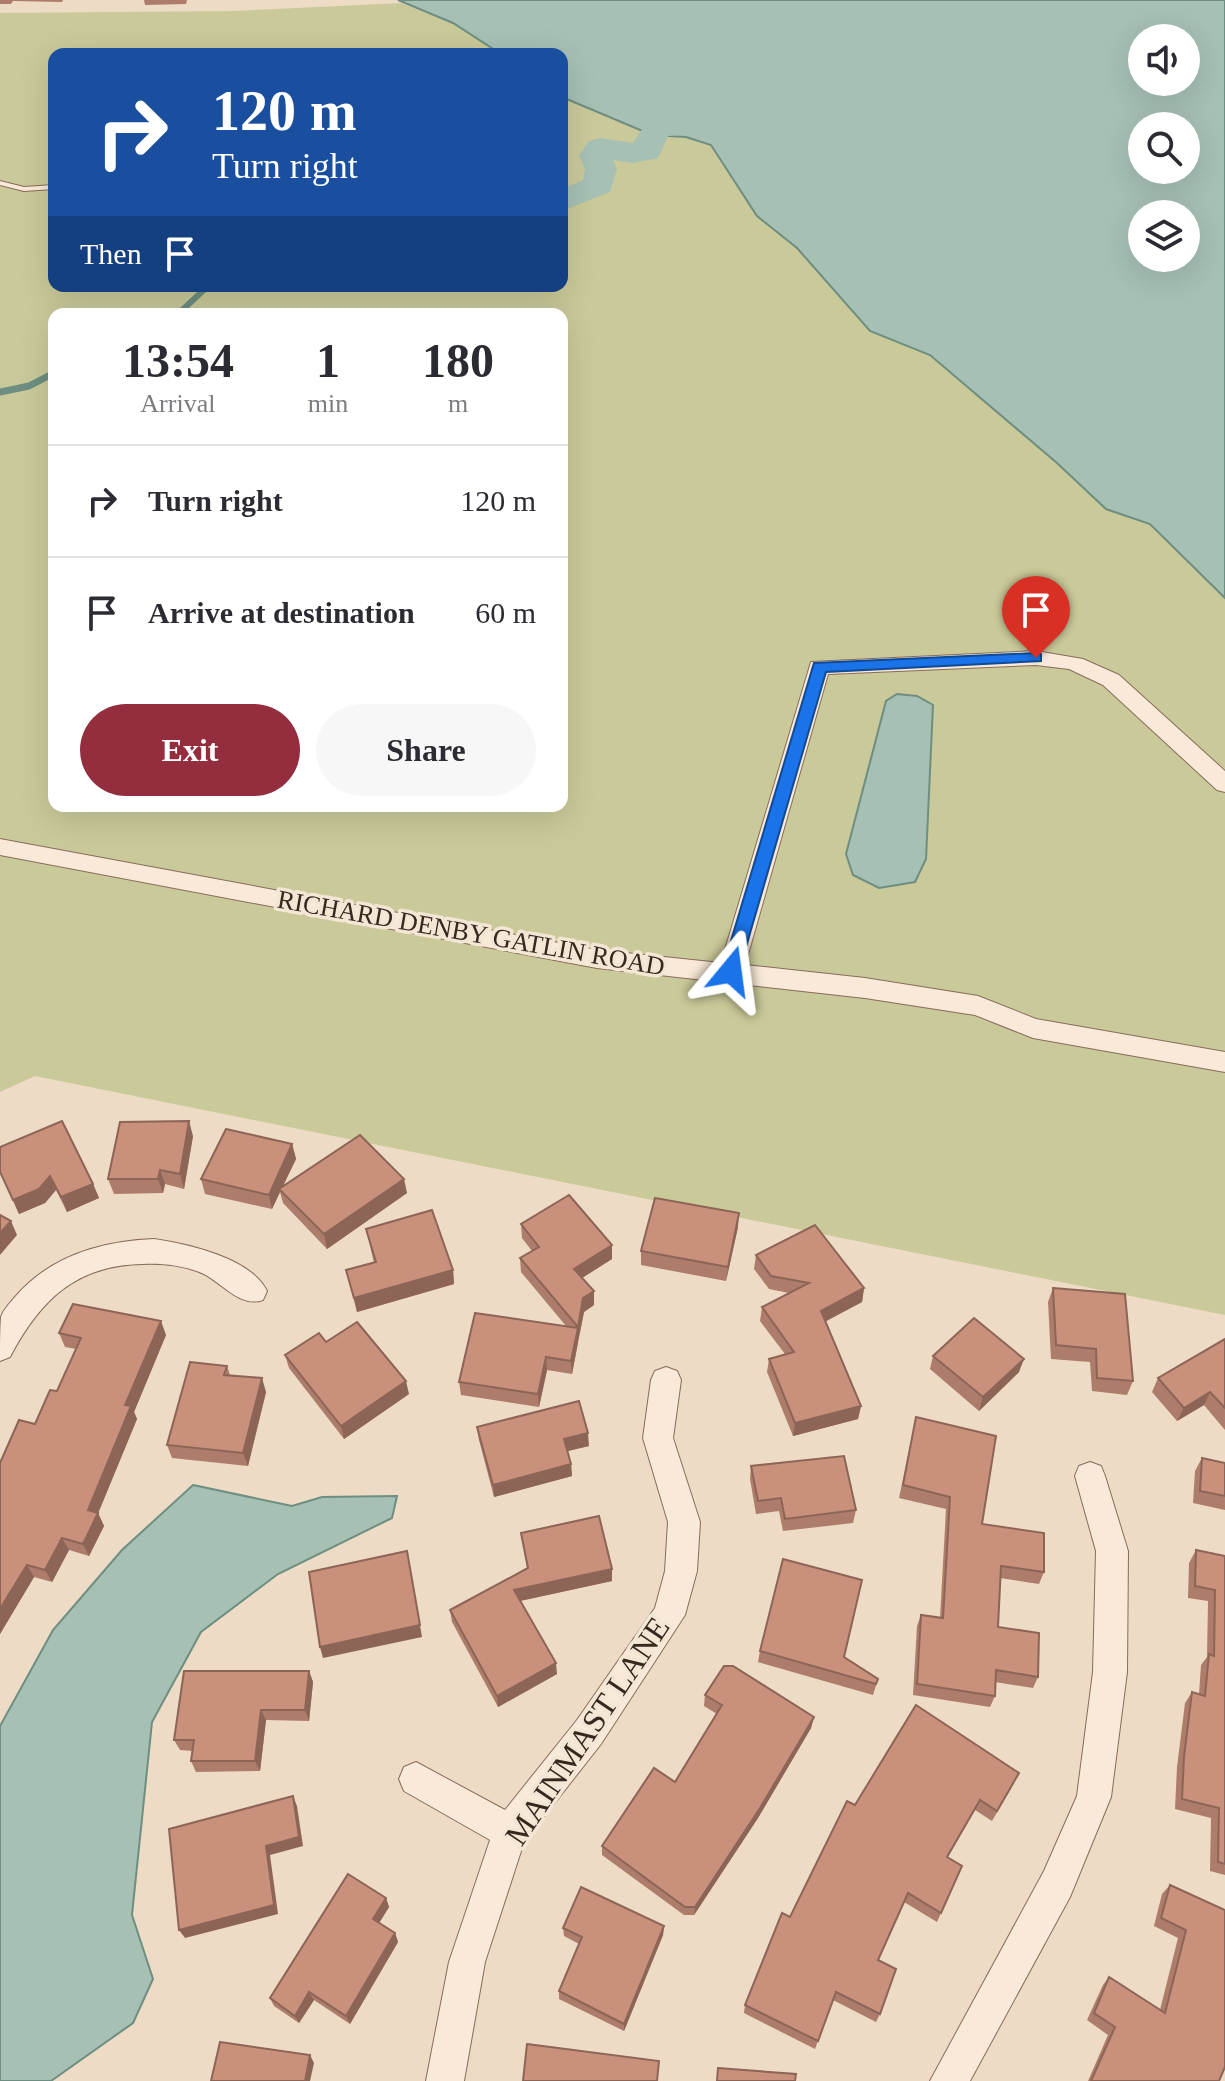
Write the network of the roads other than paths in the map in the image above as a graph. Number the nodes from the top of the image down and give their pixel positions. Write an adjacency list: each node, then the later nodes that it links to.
1 (0, 183): 2 (lane)
2 (48, 187)
3 (1225, 784): 5 (street)
4 (0, 847): 5 (street, RICHARD DENBY GATLIN ROAD)
5 (731, 971): 6 (street, RICHARD DENBY GATLIN ROAD)
6 (1225, 1062)
7 (253, 1291): 8 (street)
8 (0, 1348)
9 (666, 1380): 12 (street, MAINMAST LANE)
10 (1090, 1476): 14 (street)
11 (416, 1779): 12 (street)
12 (510, 1832): 13 (street, MAINMAST LANE)
13 (445, 2081)
14 (949, 2081)

